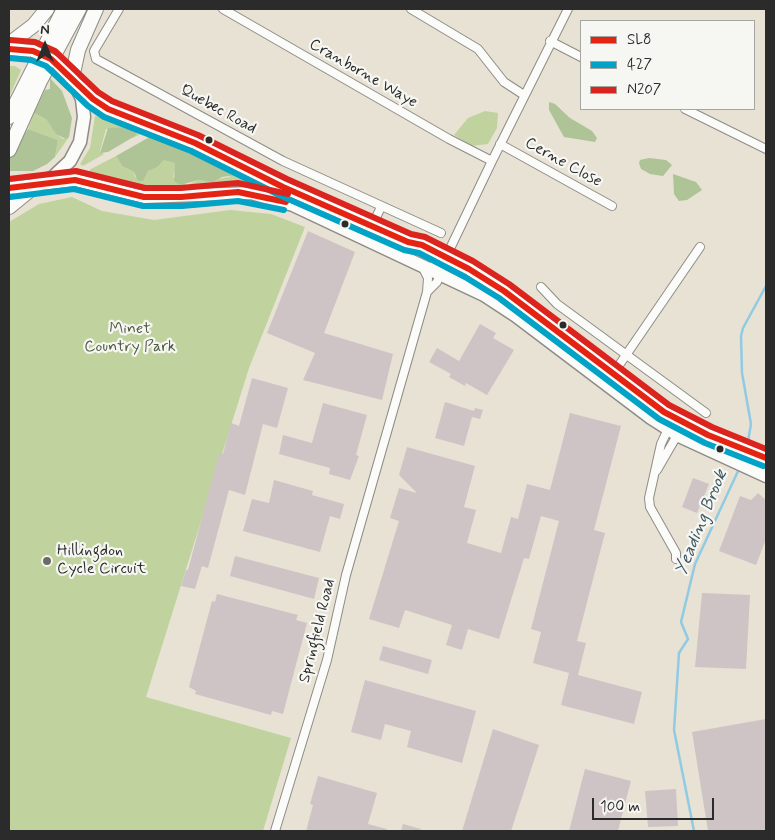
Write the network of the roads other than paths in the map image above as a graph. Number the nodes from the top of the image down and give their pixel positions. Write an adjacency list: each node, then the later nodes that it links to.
1 (47, 9): 10 (highway)
2 (64, 9): 16 (highway)
3 (79, 9): 19 (highway)
4 (96, 9): 13 (highway)
5 (119, 9): 25 (street, Quebec Road)
6 (223, 9): 20 (street, Cranborne Waye)
7 (411, 9): 14 (street)
8 (568, 9): 9 (street, Springfield Road)
9 (550, 41): 12 (street); 14 (street, Springfield Road)
10 (9, 44)
11 (9, 49): 13 (main road, bridge)
12 (580, 56)
13 (73, 80): 21 (main road); 26 (main road)
14 (524, 95): 17 (street, Springfield Road)
15 (687, 110): 18 (street)
16 (9, 117)
17 (500, 144): 20 (street, Springfield Road); 23 (street, Cerne Close)
18 (766, 149)
19 (9, 150)
20 (492, 161): 30 (street, Springfield Road)
21 (38, 184): 22 (main road); 24 (highway); 31 (main road)
22 (9, 188)
23 (612, 206)
24 (9, 207)
25 (381, 207): 26 (street); 27 (street, Quebec Road)
26 (372, 226): 28 (main road)
27 (441, 233)
28 (408, 242): 30 (main road); 32 (street)
29 (700, 246): 35 (street)
30 (446, 257): 32 (street, Springfield Road); 36 (main road)
31 (415, 262): 32 (main road); 34 (street, Springfield Road)
32 (440, 274): 34 (street, Springfield Road); 39 (main road)
33 (541, 287): 35 (street)
34 (427, 292): 44 (street, Springfield Road)
35 (626, 355): 36 (street); 37 (street)
36 (614, 374): 38 (main road)
37 (706, 413)
38 (680, 421): 39 (street); 39 (street); 40 (main road)
39 (673, 433): 41 (main road); 42 (street); 42 (street)
40 (761, 456): 41 (main road)
41 (759, 472)
42 (654, 476): 43 (street)
43 (676, 559)
44 (275, 831)

